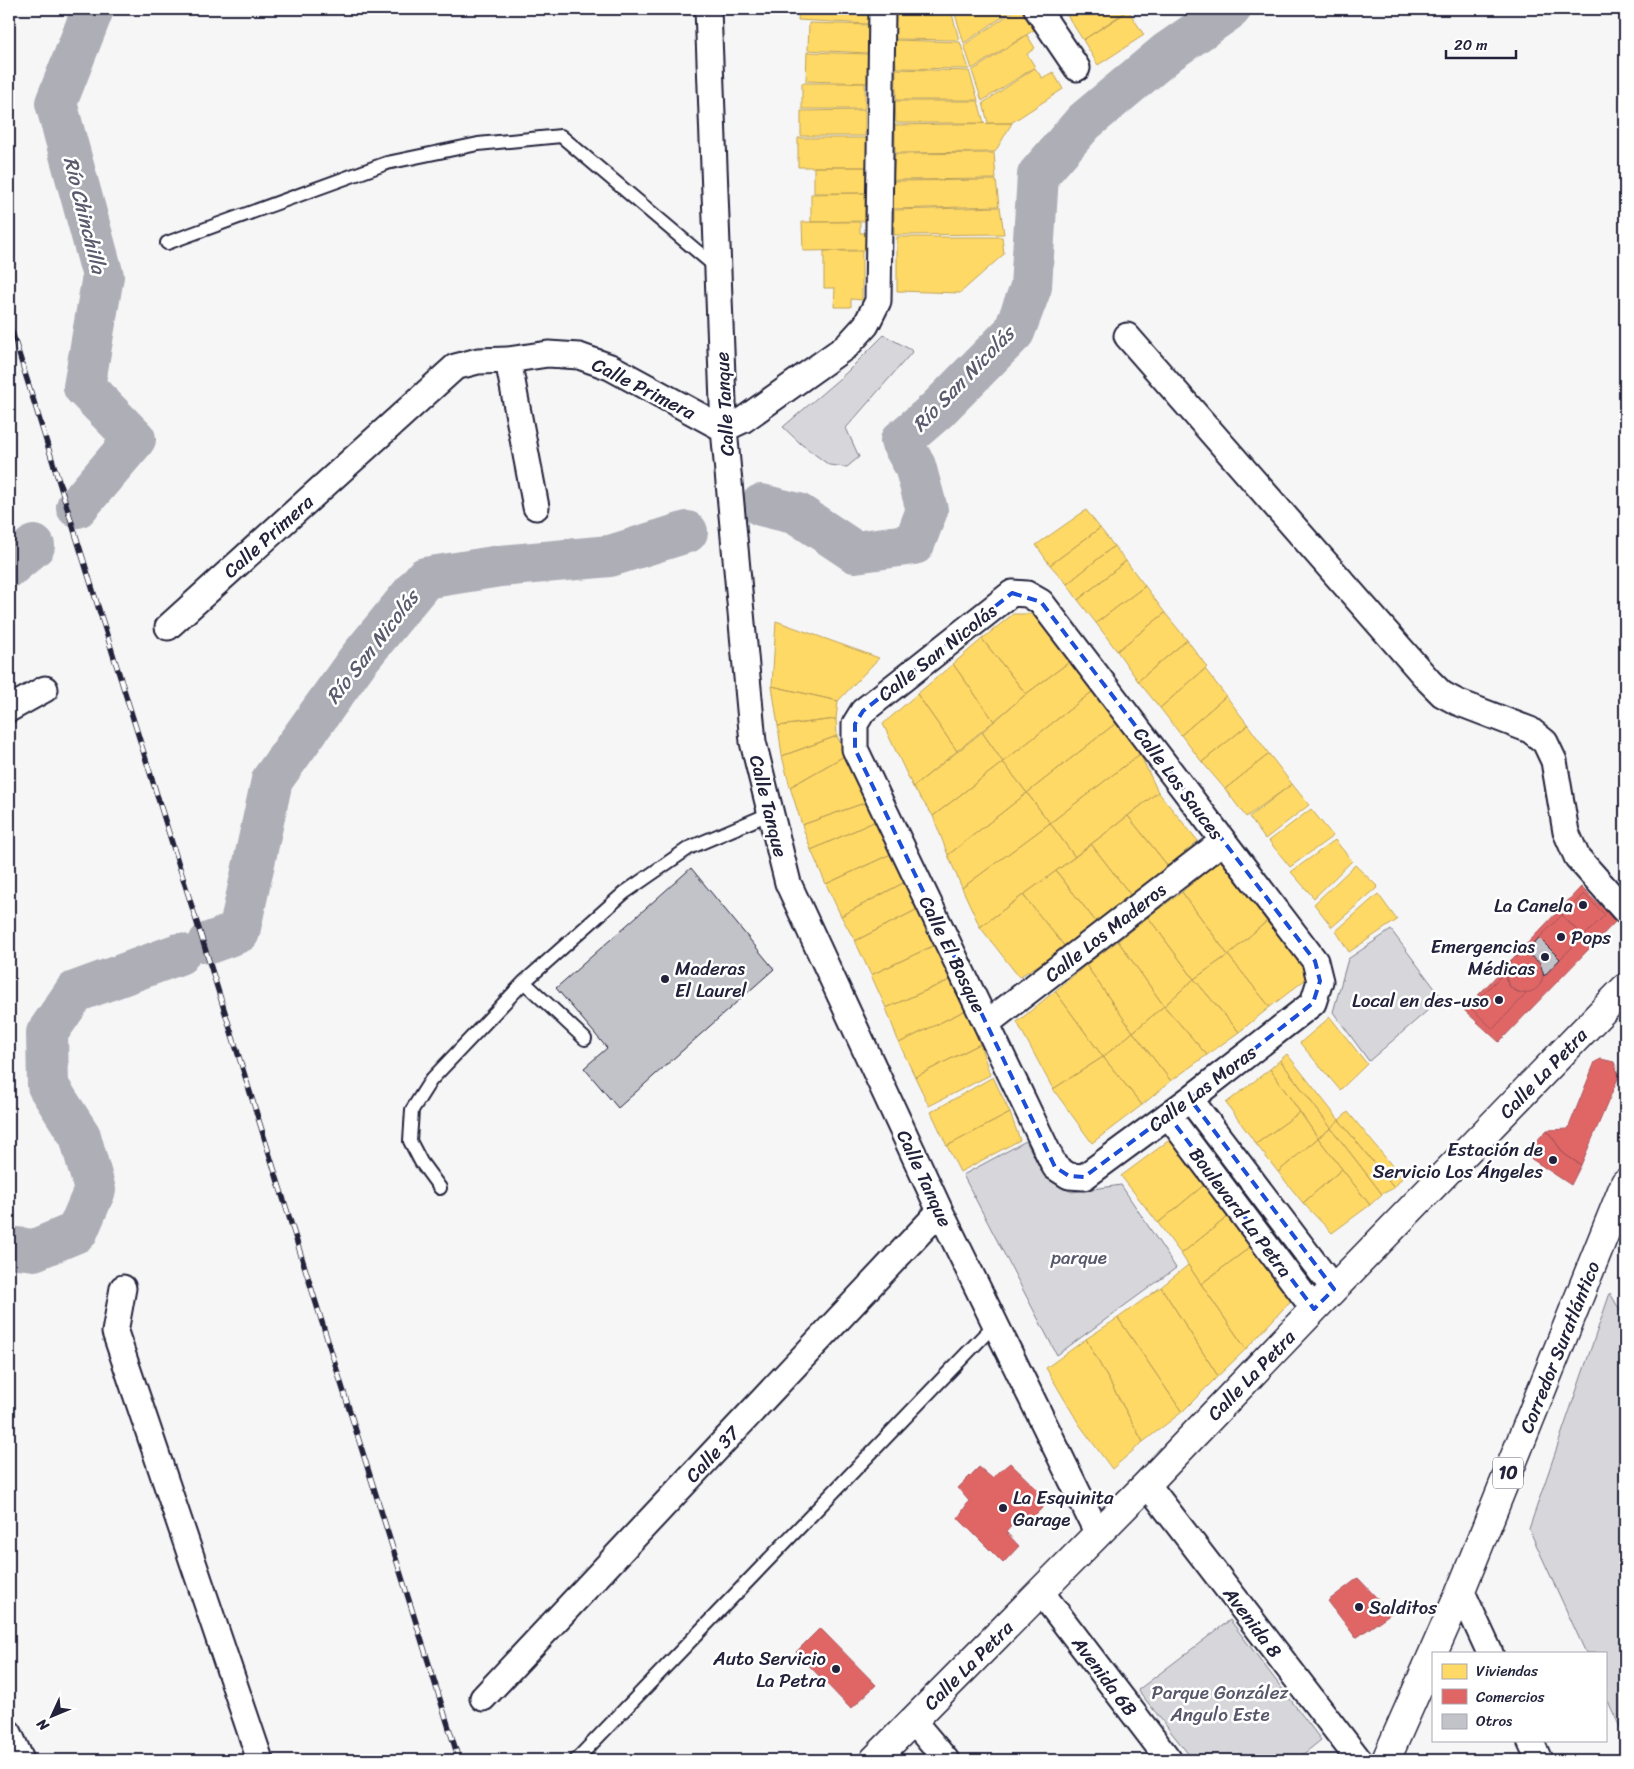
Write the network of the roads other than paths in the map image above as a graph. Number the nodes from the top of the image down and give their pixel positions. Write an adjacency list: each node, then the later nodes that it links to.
1 (708, 9): 6 (street, Calle Tanque)
2 (882, 9): 9 (street)
3 (1037, 9): 4 (street)
4 (1077, 68)
5 (166, 243): 6 (lane)
6 (717, 268): 9 (street, Calle Tanque)
7 (1127, 336): 18 (street)
8 (508, 360): 9 (street, Calle Primera); 10 (street); 12 (street, Calle Primera)
9 (724, 429): 16 (street, Calle Tanque)
10 (536, 507)
11 (1026, 594): 15 (street, Calle San Nicolás); 17 (street, Calle Los Sauces)
12 (168, 627)
13 (45, 689): 14 (street)
14 (9, 709)
15 (855, 724): 22 (street, Calle El Bosque)
16 (771, 813): 20 (lane); 29 (street, Calle Tanque)
17 (1223, 840): 19 (street, Calle Los Sauces); 22 (street, Calle Los Maderos)
18 (1625, 911)
19 (1320, 981): 24 (street, Calle Las Moras)
20 (524, 982): 23 (lane); 28 (lane)
21 (1625, 988): 31 (street, Calle La Petra)
22 (987, 1023): 26 (street, Calle El Bosque)
23 (585, 1039)
24 (1190, 1099): 25 (street, Calle Las Moras); 31 (street, Boulevard La Petra)
25 (1168, 1115): 26 (street, Calle Las Moras); 32 (street, Boulevard La Petra)
26 (1069, 1176)
27 (1625, 1183): 36 (street, Corredor Suratlántico / 10)
28 (440, 1188)
29 (940, 1211): 33 (street, Calle Tanque); 41 (street, Calle 37)
30 (123, 1288): 46 (street)
31 (1334, 1289): 32 (street, Calle La Petra)
32 (1314, 1309): 34 (street, Calle La Petra)
33 (995, 1324): 35 (street, Calle Tanque); 47 (lane)
34 (1147, 1484): 35 (street, Calle La Petra); 51 (street, Avenida 8)
35 (1098, 1534): 37 (street, Calle La Petra)
36 (1461, 1590): 38 (street, Corredor Suratlántico / 10); 39 (street)
37 (1041, 1592): 42 (street, Calle La Petra); 50 (street, Avenida 6B)
38 (1434, 1652)
39 (1490, 1652)
40 (1432, 1656): 52 (street, Corredor Suratlántico / 10)
41 (483, 1698)
42 (913, 1720): 48 (street, Calle La Petra); 49 (street)
43 (9, 1733): 45 (street)
44 (1531, 1742): 53 (street)
45 (21, 1760)
46 (260, 1760)
47 (576, 1760)
48 (874, 1760)
49 (946, 1760)
50 (1169, 1760)
51 (1358, 1760)
52 (1386, 1760)
53 (1540, 1760)

